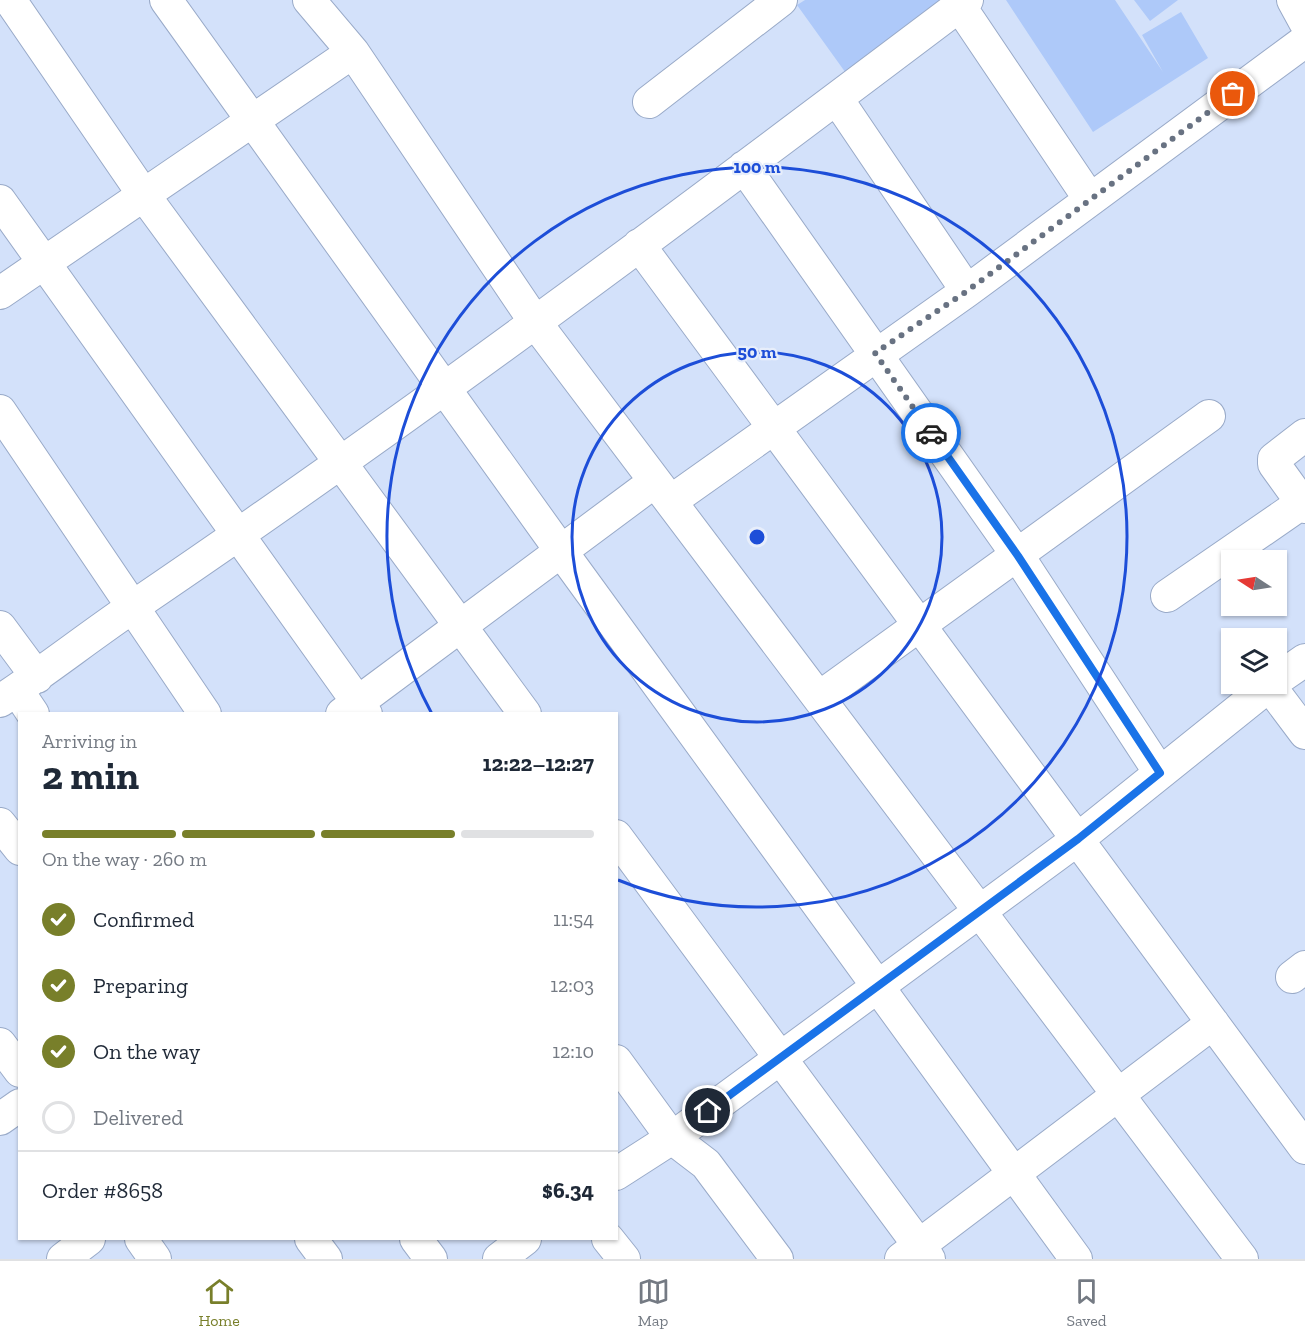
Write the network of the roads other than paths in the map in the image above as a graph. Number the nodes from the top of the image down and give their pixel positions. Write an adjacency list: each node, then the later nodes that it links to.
1 (10, 0): 14 (street)
2 (166, 0): 12 (street)
3 (309, 0): 9 (street)
4 (781, 0): 11 (street)
5 (1293, 0): 7 (street)
6 (963, 3): 10 (street); 15 (street)
7 (1305, 22)
8 (1305, 41): 15 (street)
9 (353, 52): 12 (street); 21 (street)
10 (837, 99): 13 (street); 19 (street)
11 (649, 102)
12 (252, 119): 14 (street); 23 (street)
13 (744, 167): 17 (street); 22 (street)
14 (143, 194): 18 (street); 28 (street)
15 (1089, 198): 19 (street)
16 (0, 201): 18 (street)
17 (639, 244): 21 (street); 26 (street)
18 (43, 261): 20 (street); 31 (street)
19 (967, 291): 22 (street)
20 (0, 293)
21 (535, 322): 23 (street); 29 (street)
22 (875, 353): 26 (street); 33 (street)
23 (446, 388): 28 (street); 32 (street)
24 (0, 411): 35 (street)
25 (1209, 416): 33 (street)
26 (774, 427): 29 (street); 36 (street)
27 (1305, 435): 30 (street)
28 (341, 463): 31 (street); 38 (street)
29 (662, 491): 32 (street); 44 (street)
30 (1303, 505): 34 (street)
31 (240, 535): 35 (street); 45 (street)
32 (561, 551): 38 (street); 55 (street)
33 (1018, 556): 36 (street); 49 (street)
34 (1167, 596)
35 (134, 606): 43 (street); 46 (street)
36 (920, 626): 44 (street); 52 (street)
37 (0, 627): 43 (street)
38 (459, 627): 45 (street); 47 (street)
39 (1305, 660): 40 (street)
40 (1287, 673)
41 (1258, 694): 49 (street)
42 (1279, 694): 48 (street)
43 (22, 695)
44 (820, 698): 54 (street)
45 (355, 710)
46 (204, 712)
47 (523, 712)
48 (1305, 733)
49 (1160, 773): 52 (street)
50 (0, 825): 53 (street)
51 (618, 839): 58 (street)
52 (1078, 839): 54 (street); 56 (street)
53 (18, 847)
54 (981, 910): 55 (street); 61 (street)
55 (879, 986): 58 (street); 67 (street)
56 (1213, 1023): 61 (street); 65 (street)
57 (0, 1044): 60 (street)
58 (780, 1058): 64 (street); 74 (street)
59 (618, 1063): 64 (street)
60 (18, 1068)
61 (1119, 1095): 67 (street); 83 (street)
62 (18, 1106): 63 (street)
63 (0, 1119)
64 (672, 1138): 66 (street); 81 (street)
65 (1305, 1148)
66 (618, 1173)
67 (1014, 1173): 74 (street); 82 (street)
68 (88, 1240): 75 (street)
69 (142, 1240): 76 (street)
70 (312, 1240): 77 (street)
71 (417, 1240): 78 (street)
72 (524, 1240): 79 (street)
73 (609, 1240): 80 (street)
74 (916, 1254)
75 (63, 1259)
76 (155, 1259)
77 (326, 1259)
78 (431, 1259)
79 (499, 1259)
80 (624, 1259)
81 (777, 1259)
82 (1076, 1259)
83 (1242, 1259)

